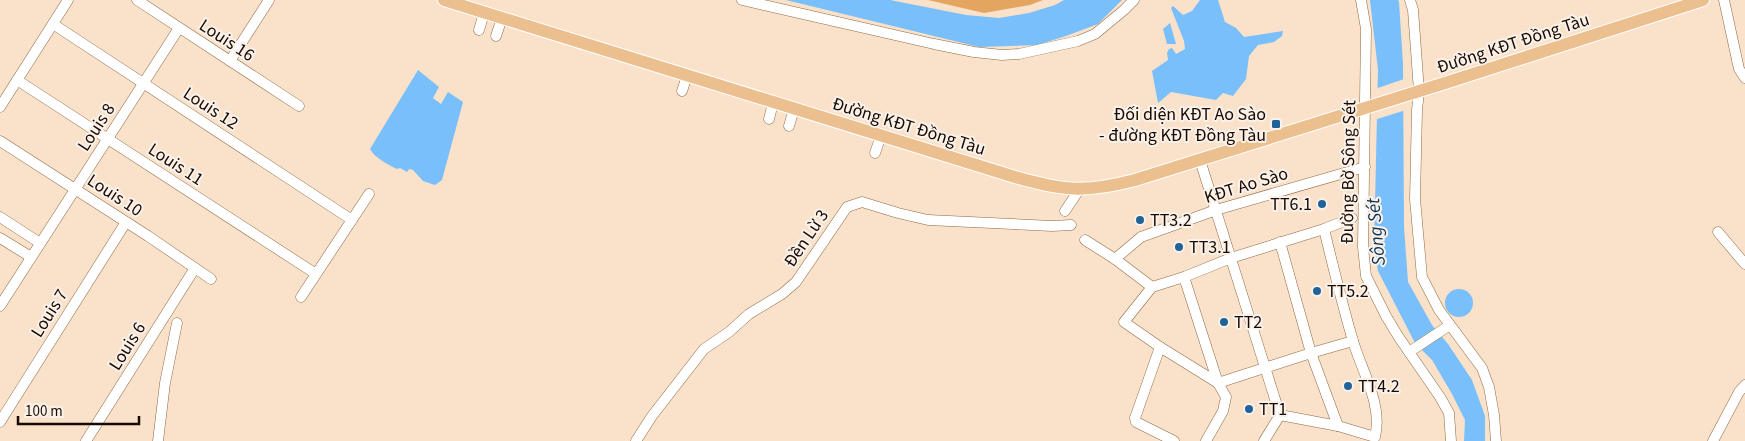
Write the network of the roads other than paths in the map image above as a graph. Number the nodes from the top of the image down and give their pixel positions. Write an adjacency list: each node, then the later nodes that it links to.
1 (68, 0): 13 (street)
2 (137, 0): 14 (street, Louis 16)
3 (269, 0): 17 (street)
4 (444, 0): 11 (main road, Đường KĐT Đồng Tàu)
5 (742, 0): 6 (street)
6 (1134, 0)
7 (1361, 0): 27 (street, Đường Bờ Sông Sét)
8 (1410, 0): 23 (street)
9 (1702, 0): 23 (main road, Đường KĐT Đồng Tàu)
10 (1724, 0): 19 (street)
11 (484, 13): 12 (main road, Đường KĐT Đồng Tàu); 15 (street)
12 (502, 18): 16 (street); 18 (main road, Đường KĐT Đồng Tàu)
13 (53, 24): 20 (street); 21 (street, Louis 12)
14 (179, 28): 17 (street, Louis 16); 21 (street, Louis 8)
15 (479, 30)
16 (496, 36)
17 (230, 61): 26 (street, Louis 16)
18 (687, 76): 22 (street); 24 (main road, Đường KĐT Đồng Tàu)
19 (1745, 78)
20 (17, 80): 25 (street); 32 (street, Louis 11)
21 (144, 84): 32 (street, Louis 8); 44 (street, Louis 12)
22 (682, 91)
23 (1413, 93): 27 (main road, Đường KĐT Đồng Tàu); 65 (street)
24 (773, 103): 28 (main road, Đường KĐT Đồng Tàu); 29 (street)
25 (0, 106)
26 (299, 106)
27 (1368, 106): 35 (main road, Đường KĐT Đồng Tàu); 36 (street, Đường Bờ Sông Sét)
28 (794, 110): 30 (street); 31 (main road, Đường KĐT Đồng Tàu)
29 (768, 119)
30 (789, 126)
31 (881, 136): 34 (street); 38 (main road, Đường KĐT Đồng Tàu)
32 (108, 139): 37 (street, Louis 8); 58 (street, Louis 11)
33 (0, 141): 37 (street, Louis 10)
34 (876, 153)
35 (1200, 160): 38 (main road, Đường KĐT Đồng Tàu); 40 (street)
36 (1364, 167): 40 (street, KĐT Ao Sào); 68 (street, Đường Bờ Sông Sét)
37 (75, 189): 45 (street, Louis 10); 52 (street, Louis 8)
38 (1079, 190): 41 (street)
39 (369, 194): 44 (street)
40 (1216, 210): 54 (street); 55 (street, KĐT Ao Sào)
41 (1065, 211)
42 (0, 218): 52 (street)
43 (1352, 218): 47 (street)
44 (352, 220): 58 (street)
45 (126, 222): 57 (street, Louis 10); 75 (street, Louis 7)
46 (1071, 225): 71 (street, Đền Lừ 3)
47 (1324, 229): 51 (street); 66 (street)
48 (1718, 232): 56 (street)
49 (0, 238): 53 (street)
50 (1085, 240): 55 (street)
51 (1280, 242): 54 (street); 69 (street)
52 (40, 243): 53 (street, Louis 8)
53 (31, 258): 63 (street, Louis 8)
54 (1231, 258): 59 (street); 70 (street)
55 (1115, 259): 61 (street)
56 (1745, 264)
57 (195, 268): 60 (street, Louis 10); 77 (street, Louis 6)
58 (316, 274): 62 (street)
59 (1184, 277): 61 (street); 72 (street)
60 (211, 279)
61 (1152, 287): 67 (street)
62 (301, 297)
63 (0, 305)
64 (177, 324): 78 (street)
65 (1450, 325): 68 (street); 85 (street)
66 (1353, 341): 69 (street); 76 (street)
67 (1160, 347): 72 (street); 81 (street)
68 (1413, 349): 84 (street, Đường Bờ Sông Sét)
69 (1311, 353): 70 (street); 76 (street)
70 (1265, 368): 72 (street); 74 (street)
71 (687, 372): 79 (street, Đền Lừ 3); 80 (street, Đền Lừ 3)
72 (1218, 383): 82 (street)
73 (1743, 392): 86 (street)
74 (1280, 414): 76 (street); 83 (street)
75 (0, 422)
76 (1338, 426)
77 (86, 441)
78 (158, 441)
79 (636, 441)
80 (641, 441)
81 (1174, 441)
82 (1206, 441)
83 (1264, 441)
84 (1450, 441)
85 (1496, 441)
86 (1713, 441)

